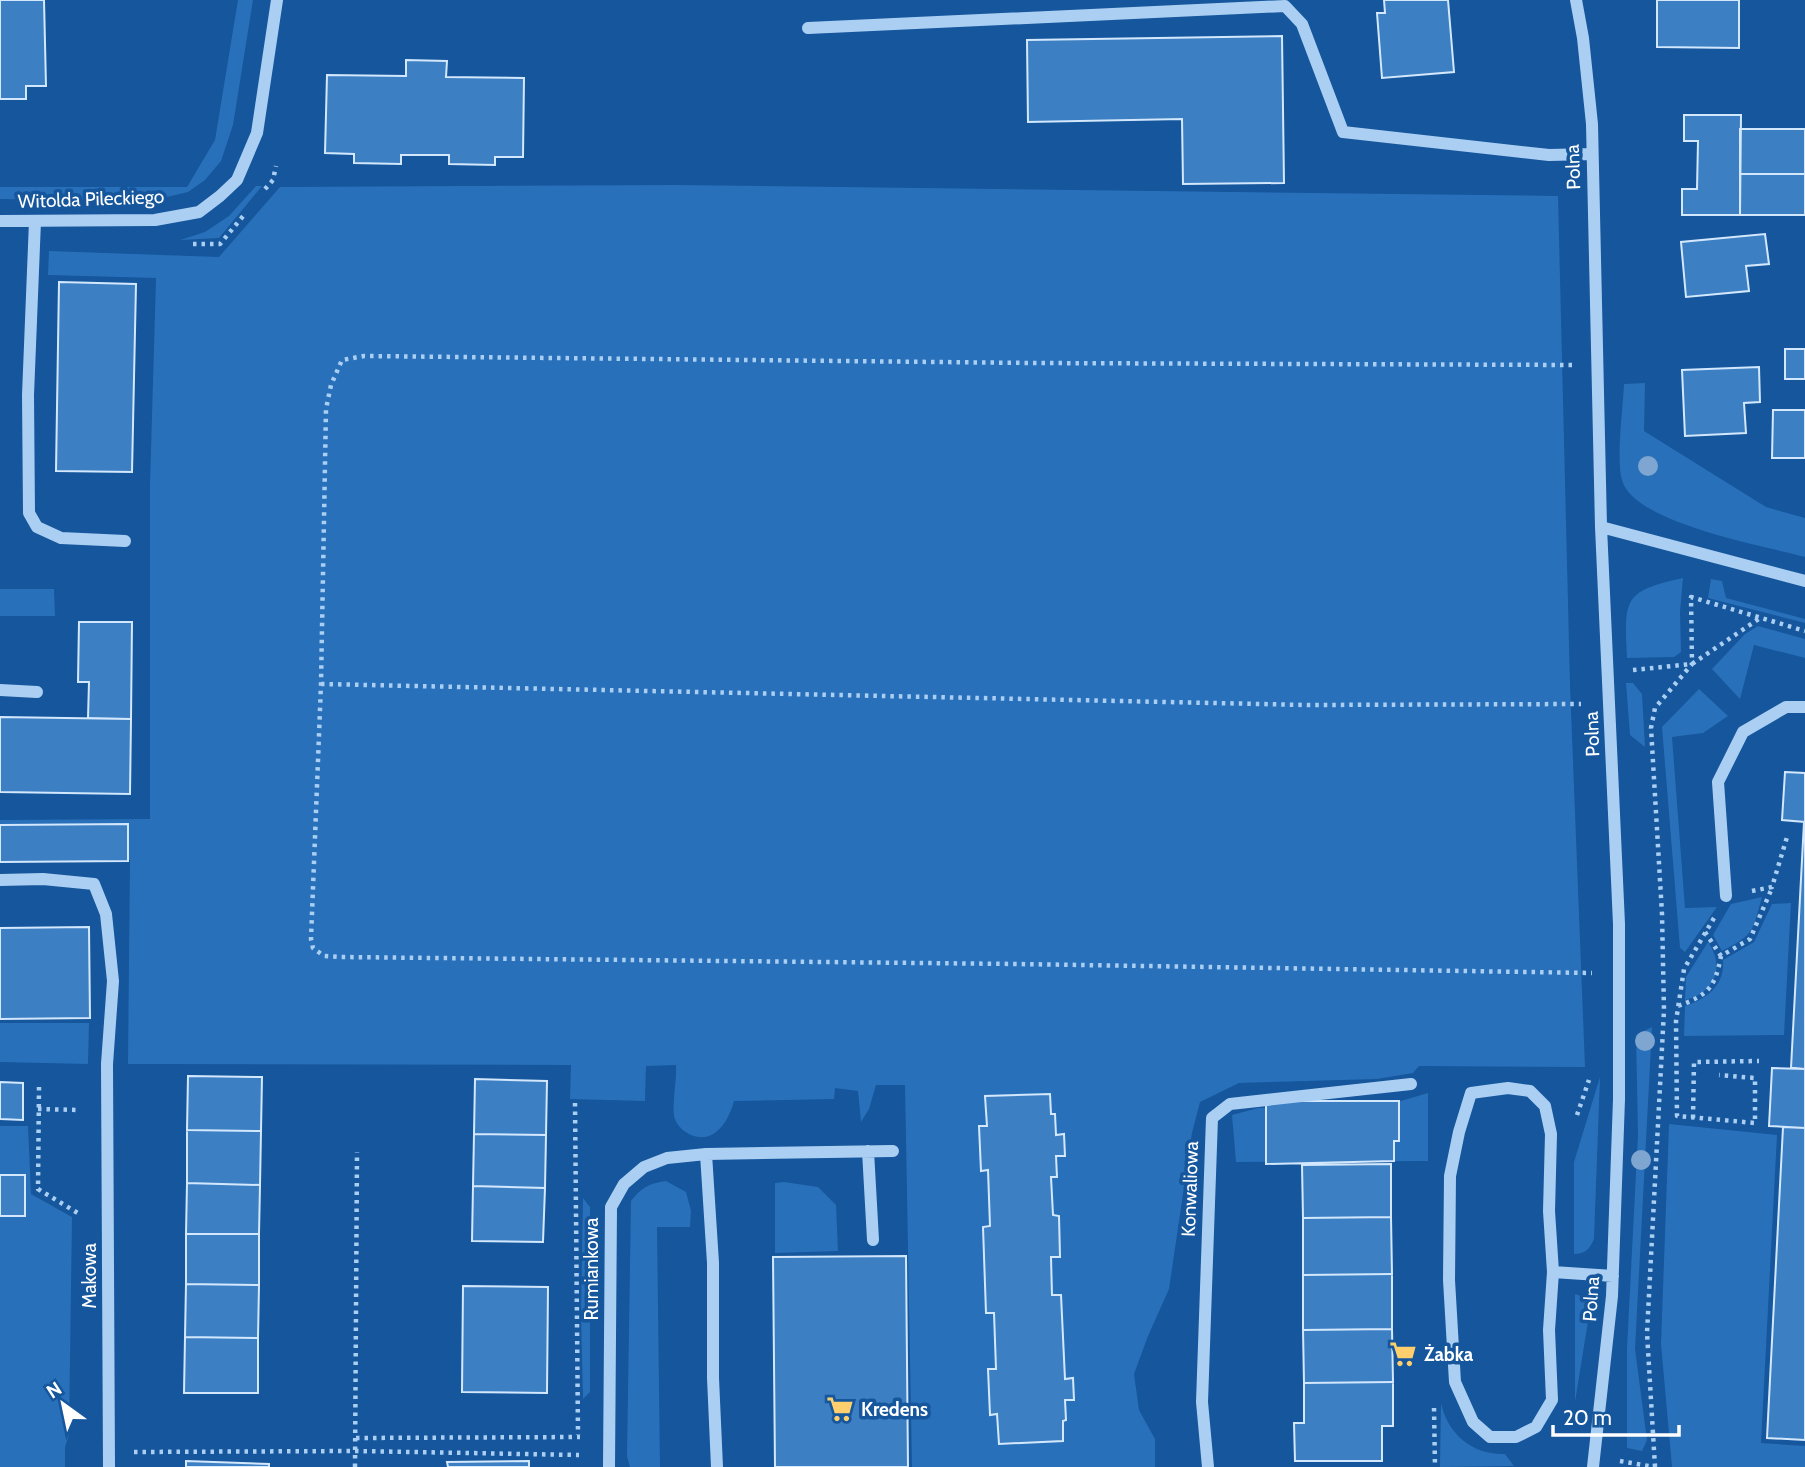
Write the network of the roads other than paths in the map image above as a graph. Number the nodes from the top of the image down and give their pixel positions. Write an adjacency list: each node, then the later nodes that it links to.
1 (277, 0): 6 (street, Witolda Pileckiego)
2 (1576, 0): 4 (street, Polna)
3 (808, 28): 4 (street)
4 (1591, 154): 7 (street, Polna)
5 (0, 221): 6 (street, Witolda Pileckiego)
6 (35, 221): 8 (street)
7 (1601, 527): 9 (street); 21 (street, Polna)
8 (125, 541)
9 (1805, 581)
10 (0, 690): 11 (street)
11 (37, 691)
12 (1805, 707): 14 (street)
13 (0, 880): 22 (street, Makowa)
14 (1726, 896)
15 (1411, 1084): 25 (street, Konwaliowa)
16 (868, 1151): 17 (street, Rumiankowa); 18 (street, Rumiankowa); 19 (street)
17 (893, 1151)
18 (706, 1154): 23 (street, Rumiankowa); 24 (street)
19 (873, 1240)
20 (1553, 1272): 20 (street); 21 (street)
21 (1613, 1276): 26 (street, Polna)
22 (109, 1467)
23 (609, 1467)
24 (717, 1467)
25 (1208, 1467)
26 (1593, 1467)

